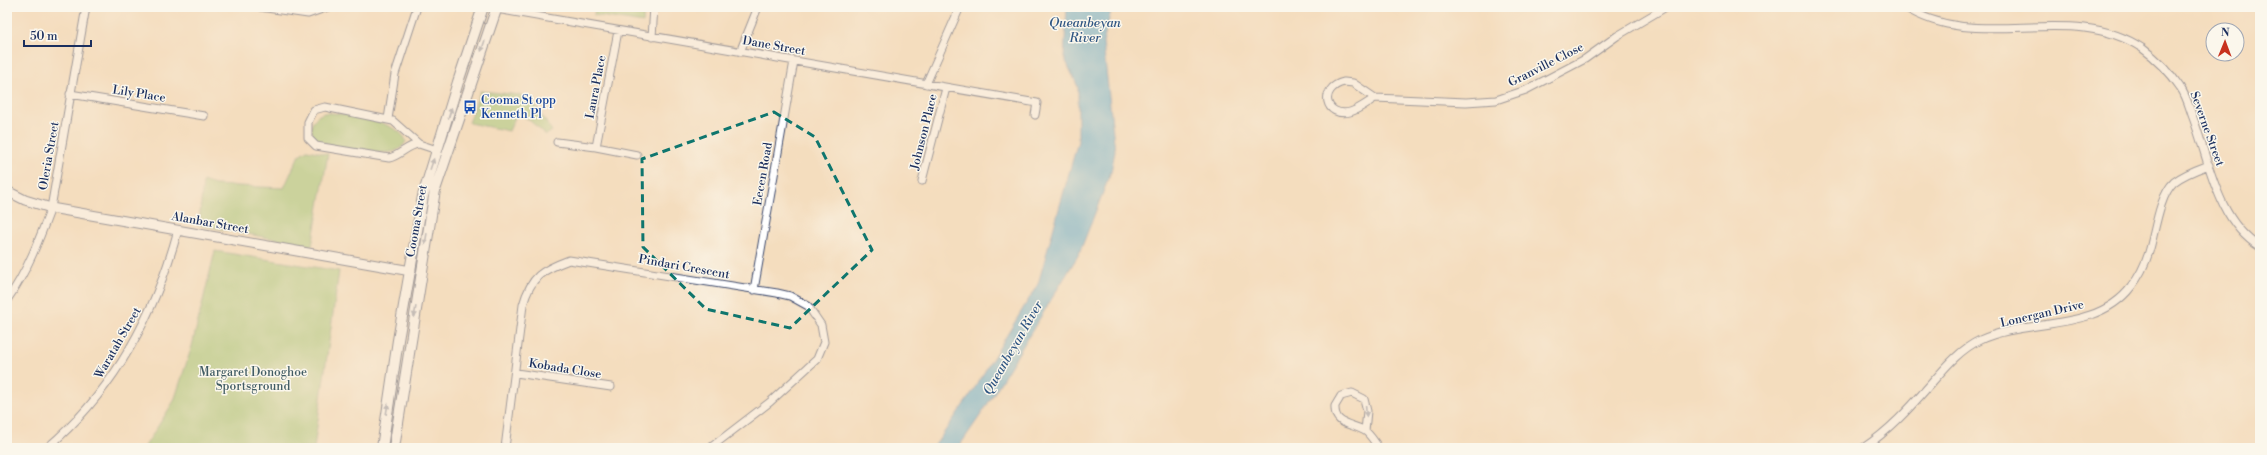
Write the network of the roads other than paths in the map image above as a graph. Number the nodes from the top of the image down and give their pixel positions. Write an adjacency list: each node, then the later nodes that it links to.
1 (86, 7): 19 (street, Oleria Street)
2 (260, 7): 3 (street)
3 (328, 7)
4 (417, 7): 23 (street)
5 (483, 7): 15 (main road, Cooma Street)
6 (654, 7): 13 (street)
7 (758, 7): 14 (street)
8 (960, 7): 17 (street)
9 (1666, 7): 20 (street, Granville Close)
10 (1906, 7): 29 (street, Severne Street)
11 (496, 8): 12 (street, Dane Street); 15 (main road); 27 (main road, Cooma Street, one-way to 27)
12 (618, 31): 13 (street, Dane Street); 26 (street, Laura Place)
13 (652, 36): 14 (street, Dane Street)
14 (740, 52): 16 (street, Dane Street)
15 (468, 53): 27 (main road, Cooma Street, one-way to 15)
16 (794, 61): 17 (street, Dane Street); 36 (street, Eecen Road)
17 (926, 84): 18 (street, Dane Street)
18 (946, 88): 21 (street, Dane Street); 30 (street, Johnson Place)
19 (70, 94): 22 (street, Lily Place); 32 (street, Oleria Street)
20 (1375, 98): 20 (street)
21 (1035, 115)
22 (204, 116)
23 (388, 119): 25 (street); 25 (street)
24 (557, 142): 26 (street)
25 (419, 144): 27 (street)
26 (596, 148): 28 (street)
27 (442, 151): 35 (main road, Cooma Street)
28 (637, 155)
29 (2209, 165): 34 (street, Severne Street); 47 (street, Lonergan Drive)
30 (922, 181)
31 (7, 191): 32 (street, Alanbar Street)
32 (51, 208): 33 (street, Alanbar Street); 37 (street, Oleria Street)
33 (178, 230): 35 (street, Alanbar Street); 41 (street, Waratah Street)
34 (2260, 247)
35 (416, 272): 42 (main road, Cooma Street, one-way to 35); 43 (main road, Cooma Street, one-way to 43)
36 (754, 290): 38 (street, Pindari Crescent); 45 (street, Pindari Crescent)
37 (7, 300)
38 (516, 373): 39 (street, Kobada Close); 44 (street, Pindari Crescent)
39 (611, 387)
40 (1365, 431): 40 (street, one-way to 40); 46 (street)
41 (47, 448)
42 (382, 448)
43 (394, 448)
44 (505, 448)
45 (710, 448)
46 (1379, 448)
47 (1863, 448)

